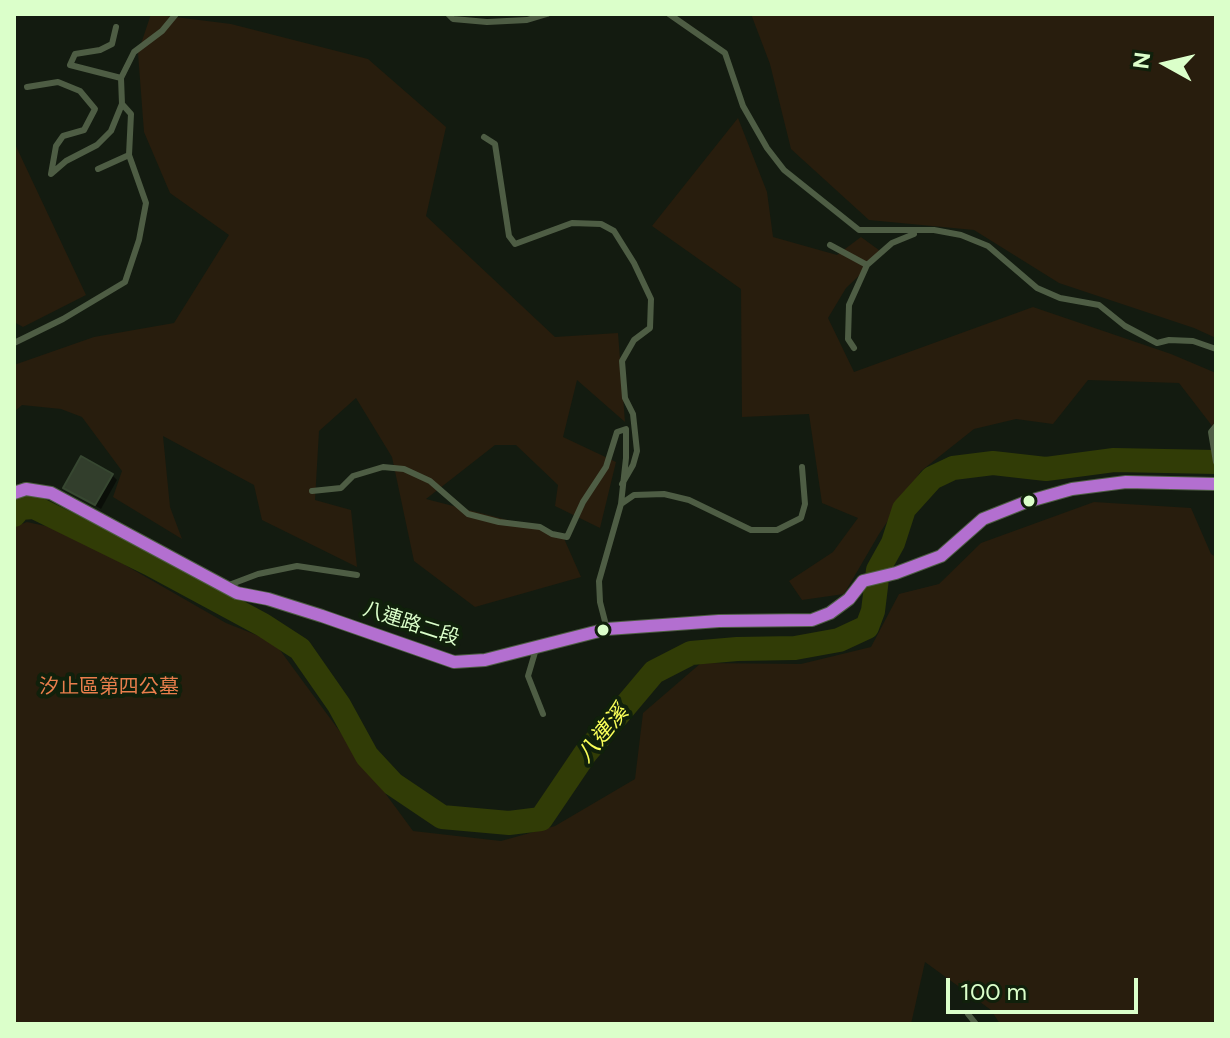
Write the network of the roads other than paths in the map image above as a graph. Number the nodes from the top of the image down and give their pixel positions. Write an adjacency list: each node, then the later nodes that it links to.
1 (176, 14): 6 (lane)
2 (448, 14): 3 (lane)
3 (547, 14)
4 (669, 14): 12 (lane)
5 (116, 27): 6 (lane)
6 (121, 78): 8 (lane)
7 (27, 87): 8 (lane)
8 (122, 104): 10 (lane)
9 (484, 137): 21 (lane)
10 (129, 155): 11 (lane); 15 (lane)
11 (98, 169)
12 (921, 231): 14 (lane); 17 (lane)
13 (830, 245): 14 (lane)
14 (867, 265): 16 (lane)
15 (14, 343)
16 (854, 348)
17 (1216, 349)
18 (1216, 426): 19 (lane)
19 (1216, 462)
20 (802, 467): 25 (lane)
21 (622, 484): 23 (lane); 25 (lane)
22 (1216, 484): 28 (street, 八連路二段)
23 (312, 491)
24 (14, 493): 27 (street, 八連路二段)
25 (621, 504): 28 (lane)
26 (357, 575): 27 (lane)
27 (225, 587): 29 (street, 八連路二段)
28 (607, 629): 29 (street, 八連路二段)
29 (536, 649): 30 (lane)
30 (543, 714)
31 (968, 1014): 32 (lane)
32 (976, 1024)

